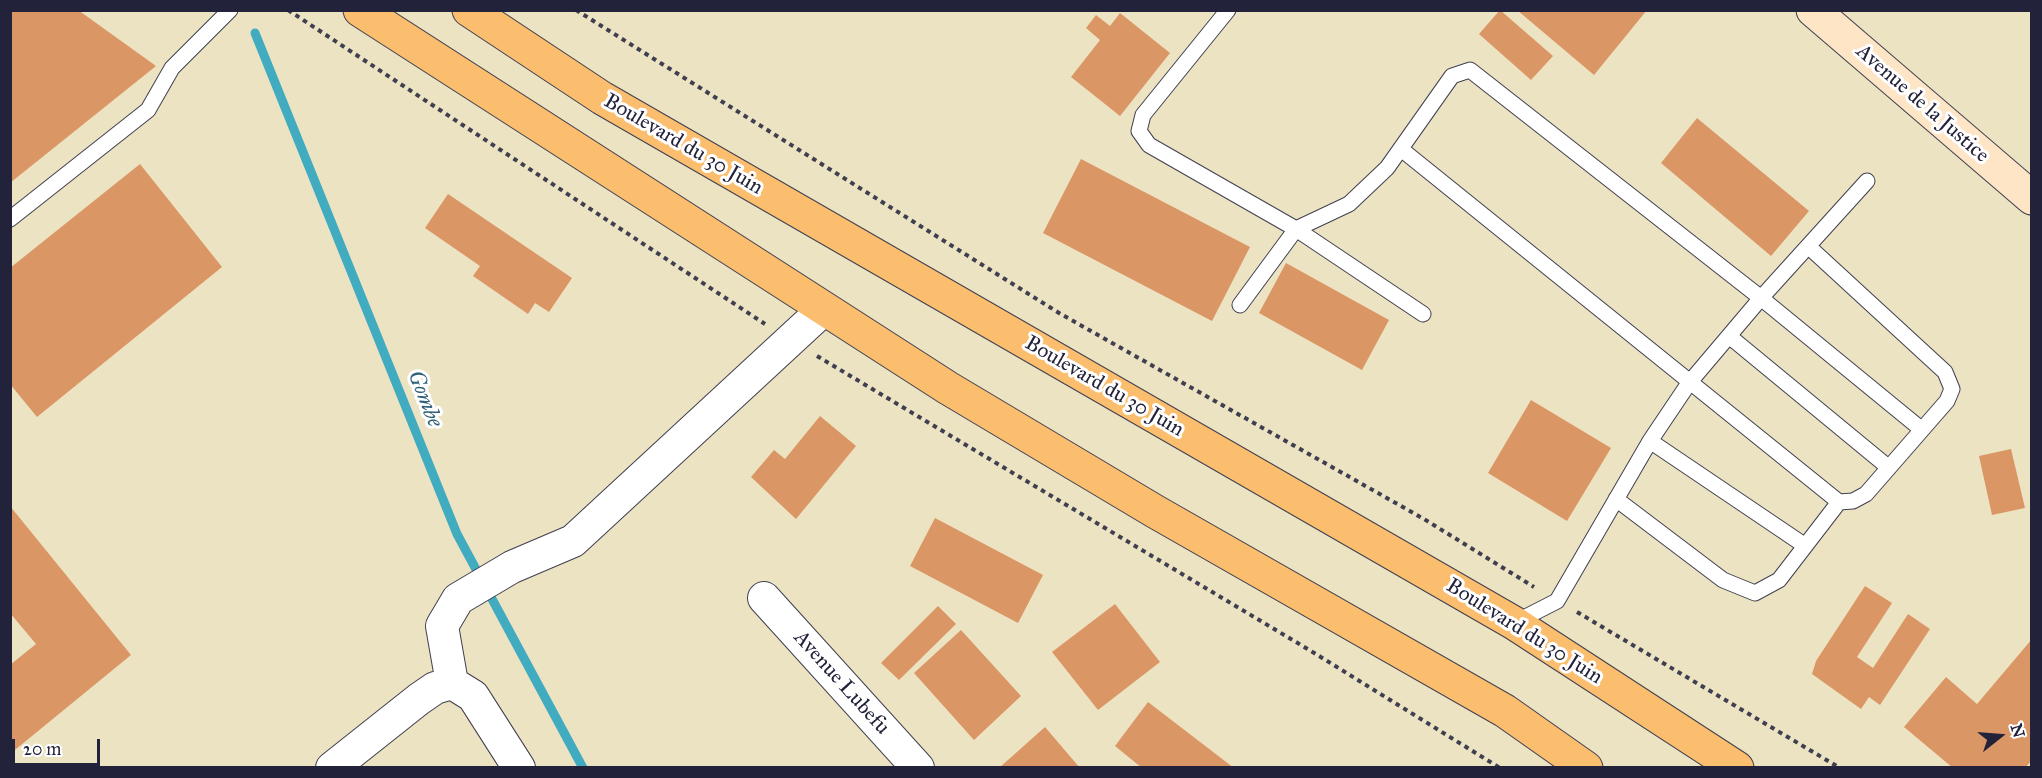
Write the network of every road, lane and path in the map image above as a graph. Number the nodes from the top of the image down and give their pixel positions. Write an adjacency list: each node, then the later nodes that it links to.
1 (230, 10): 11 (lane)
2 (288, 10): 19 (path)
3 (469, 10): 29 (main road, Boulevard du 30 Juin)
4 (576, 10): 28 (path)
5 (1228, 10): 12 (lane)
6 (1814, 10): 10 (main road, Avenue de la Justice)
7 (362, 12): 16 (main road)
8 (1401, 149): 12 (lane); 14 (lane); 20 (lane)
9 (1867, 181): 13 (lane)
10 (2031, 198)
11 (10, 219)
12 (1296, 229): 15 (lane); 17 (lane)
13 (1808, 246): 14 (lane); 21 (lane)
14 (1761, 298): 18 (lane); 21 (lane)
15 (1240, 305)
16 (824, 309): 19 (street); 35 (main road)
17 (1423, 314)
18 (1729, 336): 20 (lane); 23 (lane)
19 (790, 340): 30 (street); 34 (path)
20 (1689, 383): 22 (lane); 25 (lane)
21 (1921, 429): 23 (lane)
22 (1650, 441): 24 (lane); 26 (lane)
23 (1888, 467): 25 (lane)
24 (1616, 499): 26 (lane); 28 (lane)
25 (1839, 502): 26 (lane)
26 (1804, 546)
27 (764, 598): 33 (street, Avenue Lubefu)
28 (1557, 601): 29 (lane); 37 (path)
29 (1514, 623): 36 (main road, Boulevard du 30 Juin)
30 (452, 683): 31 (street); 32 (street)
31 (332, 768)
32 (519, 768)
33 (918, 768)
34 (1500, 768)
35 (1586, 768)
36 (1737, 768)
37 (1840, 768)

